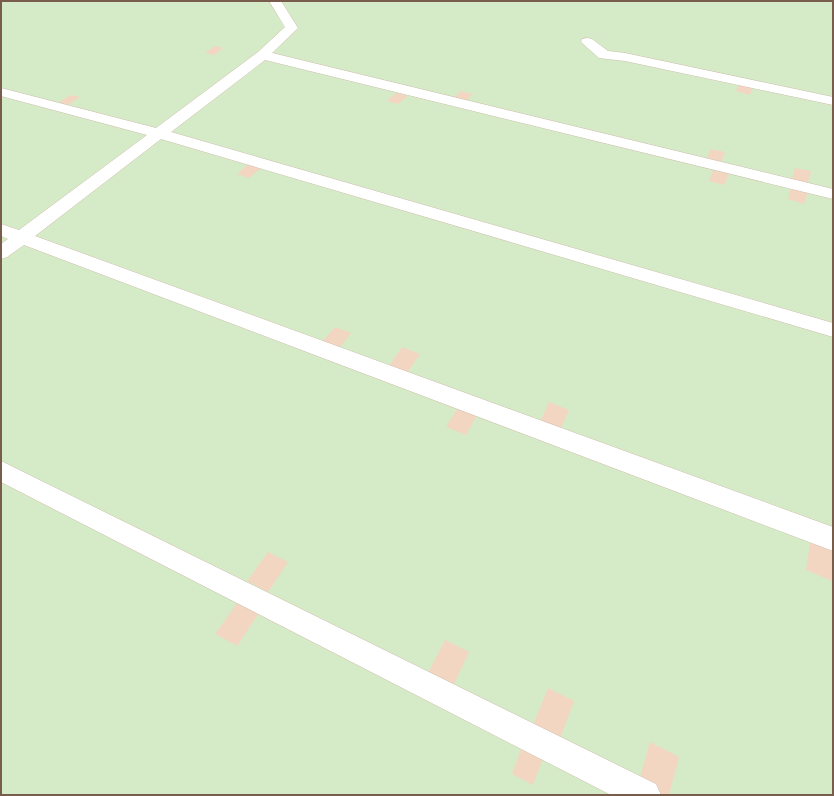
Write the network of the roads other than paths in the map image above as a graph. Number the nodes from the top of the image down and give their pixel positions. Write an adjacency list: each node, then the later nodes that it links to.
1 (276, 1): 3 (lane)
2 (587, 42): 5 (lane)
3 (264, 55): 6 (lane); 7 (lane)
4 (1, 92): 6 (lane)
5 (833, 101)
6 (160, 134): 9 (lane); 11 (lane)
7 (833, 194)
8 (1, 230): 9 (lane)
9 (23, 237): 10 (lane); 13 (lane)
10 (1, 253)
11 (833, 330)
12 (1, 471): 14 (lane)
13 (833, 539)
14 (645, 795)

